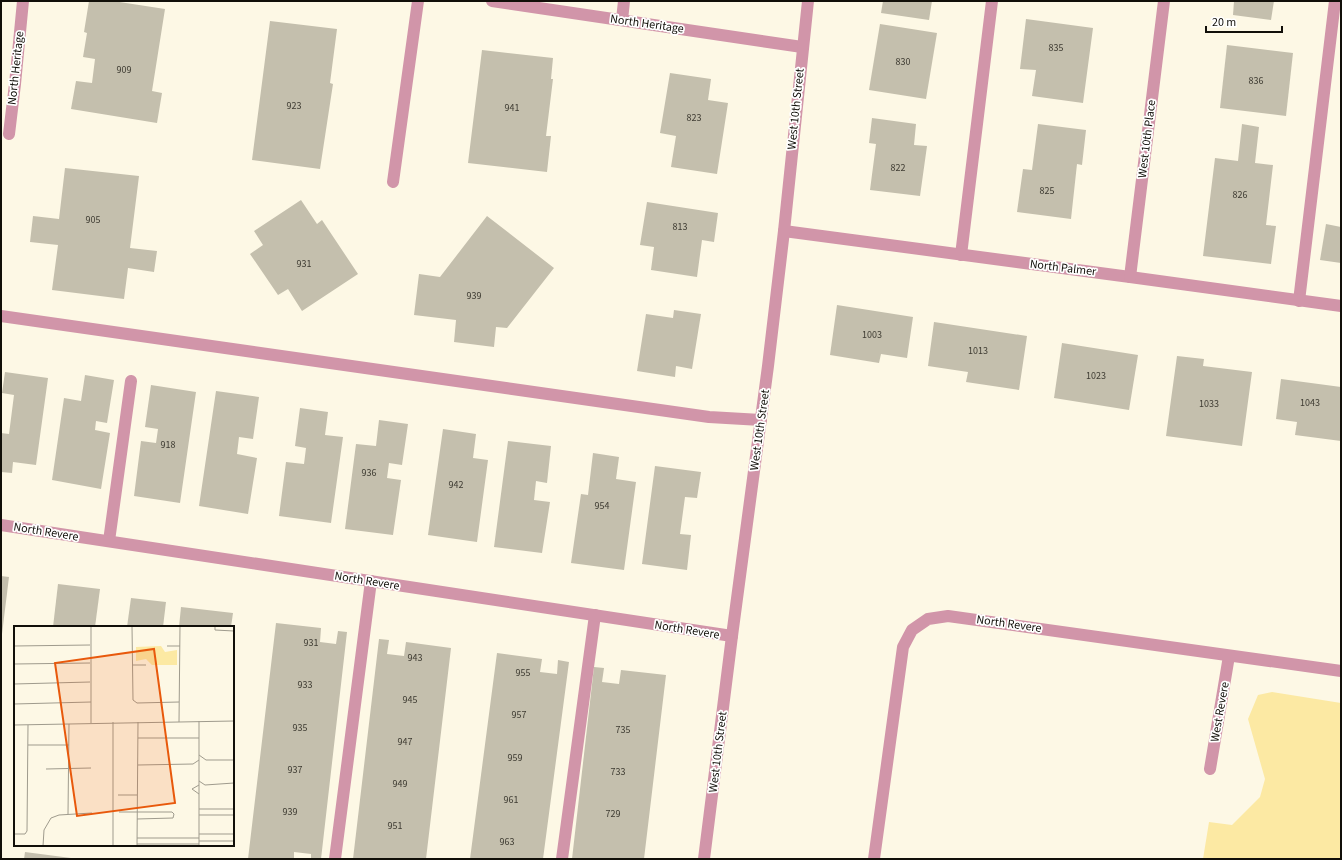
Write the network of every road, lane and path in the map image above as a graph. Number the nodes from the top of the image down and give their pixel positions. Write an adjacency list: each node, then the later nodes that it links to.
1 (23, 1): 11 (street, North Heritage)
2 (418, 1): 12 (street)
3 (492, 1): 9 (street, North Heritage)
4 (624, 1): 9 (street)
5 (808, 1): 10 (street, West 10th Street)
6 (992, 1): 14 (street)
7 (1164, 1): 15 (street, West 10th Place)
8 (1335, 1): 16 (street)
9 (622, 20): 10 (street, North Heritage)
10 (802, 47): 13 (street, West 10th Street)
11 (9, 134)
12 (393, 182)
13 (784, 232): 14 (street, North Palmer); 20 (street, West 10th Street)
14 (961, 255): 15 (street, North Palmer)
15 (1130, 277): 16 (street, North Palmer)
16 (1299, 301): 17 (street, North Palmer)
17 (1341, 306)
18 (1, 316): 20 (street)
19 (131, 381): 22 (street)
20 (761, 420): 25 (street, West 10th Street)
21 (1, 525): 22 (street, North Revere)
22 (109, 541): 23 (street, North Revere)
23 (371, 581): 24 (street, North Revere); 29 (street)
24 (596, 616): 25 (street, North Revere); 30 (street)
25 (732, 636): 31 (street, West 10th Street)
26 (1229, 656): 27 (street, North Revere); 28 (street, West Revere); 32 (street, North Revere)
27 (1341, 671)
28 (1210, 769)
29 (334, 859)
30 (562, 859)
31 (704, 859)
32 (874, 859)

